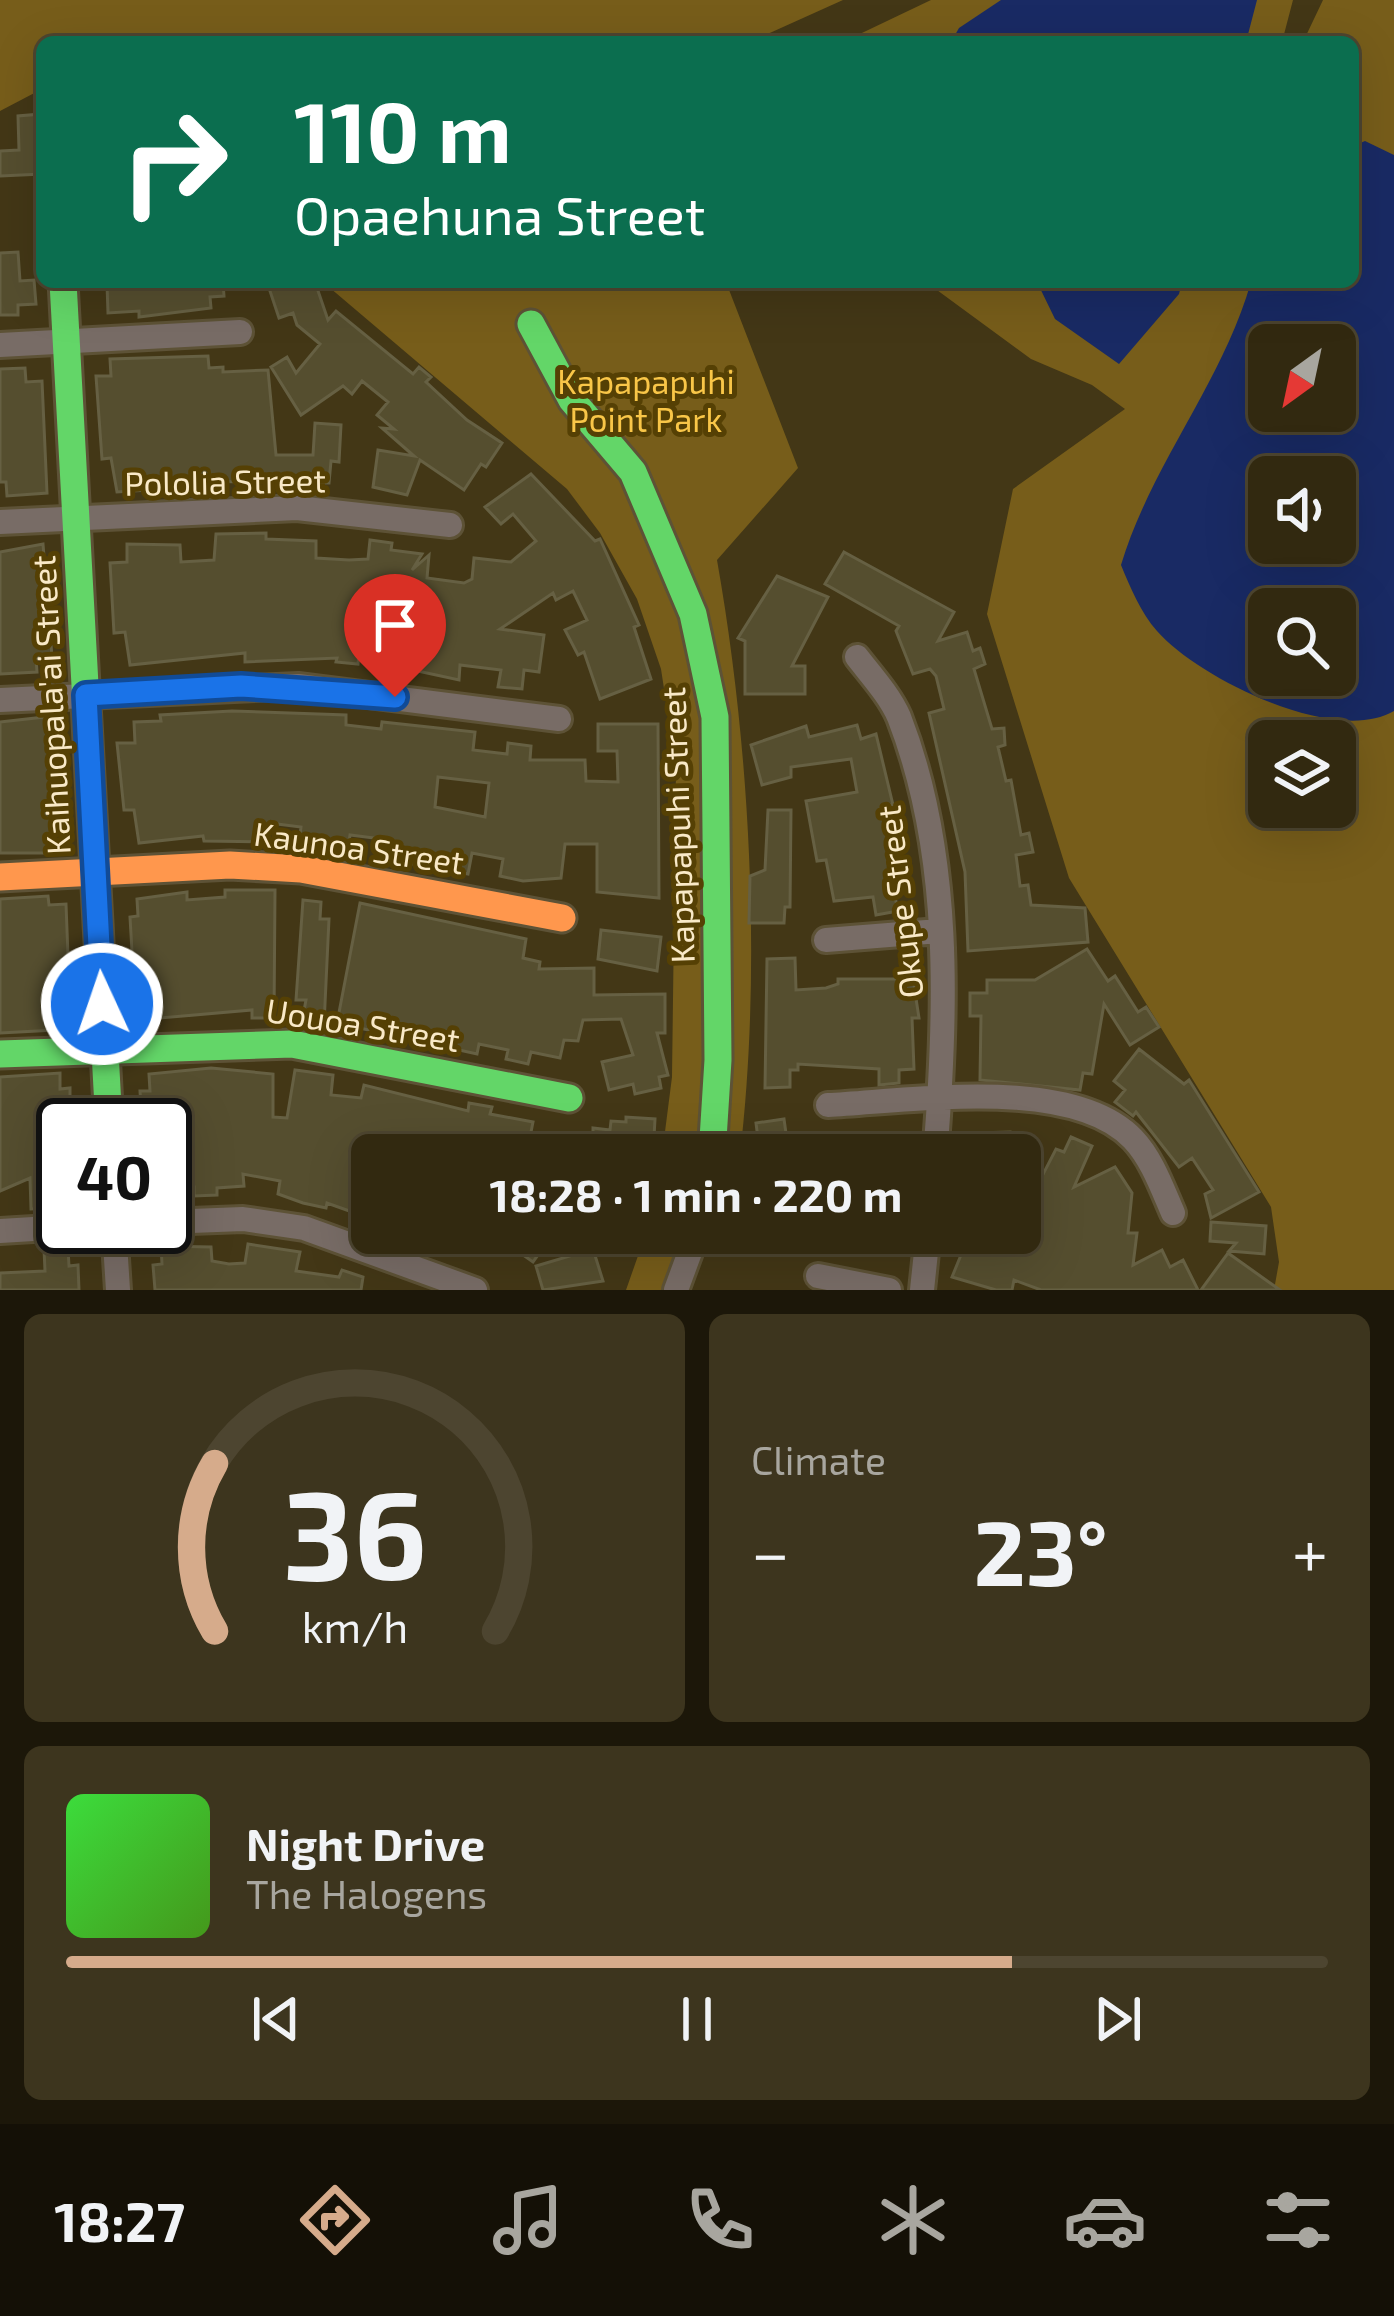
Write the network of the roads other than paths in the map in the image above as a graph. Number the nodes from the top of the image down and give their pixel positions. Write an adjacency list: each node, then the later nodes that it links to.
1 (63, 288): 4 (street, Kaihuopala'ai Street)
2 (531, 324): 24 (street, Kapapapuhi Street)
3 (241, 332): 4 (street)
4 (66, 341): 5 (street); 6 (street, Kaihuopala'ai Street)
5 (0, 345)
6 (76, 518): 7 (street, Pololia Street); 8 (street, Pololia Street); 10 (street, Kaihuopala'ai Street)
7 (0, 522)
8 (450, 525)
9 (857, 656): 16 (street, Okupe Street)
10 (86, 695): 11 (street); 12 (street); 13 (street, Kaihuopala'ai Street)
11 (0, 700)
12 (559, 718)
13 (95, 872): 14 (street, Kaunoa Street); 15 (street, Kaunoa Street); 18 (street, Kaihuopala'ai Street)
14 (0, 877)
15 (562, 918)
16 (939, 931): 17 (street); 22 (street, Okupe Street)
17 (826, 940)
18 (105, 1048): 19 (street, Uouoa Street); 20 (street, Kaihuopala'ai Street); 21 (street, Uouoa Street)
19 (0, 1054)
20 (108, 1098)
21 (569, 1098)
22 (940, 1098): 23 (street); 25 (street, Okupe Street); 26 (street)
23 (828, 1105)
24 (713, 1134)
25 (937, 1134)
26 (1173, 1213)
27 (192, 1221): 35 (street)
28 (36, 1229): 29 (street)
29 (0, 1231)
30 (116, 1254): 34 (street)
31 (689, 1254): 36 (street)
32 (926, 1254): 38 (street)
33 (818, 1276): 37 (street)
34 (118, 1290)
35 (476, 1290)
36 (676, 1290)
37 (889, 1290)
38 (922, 1290)

